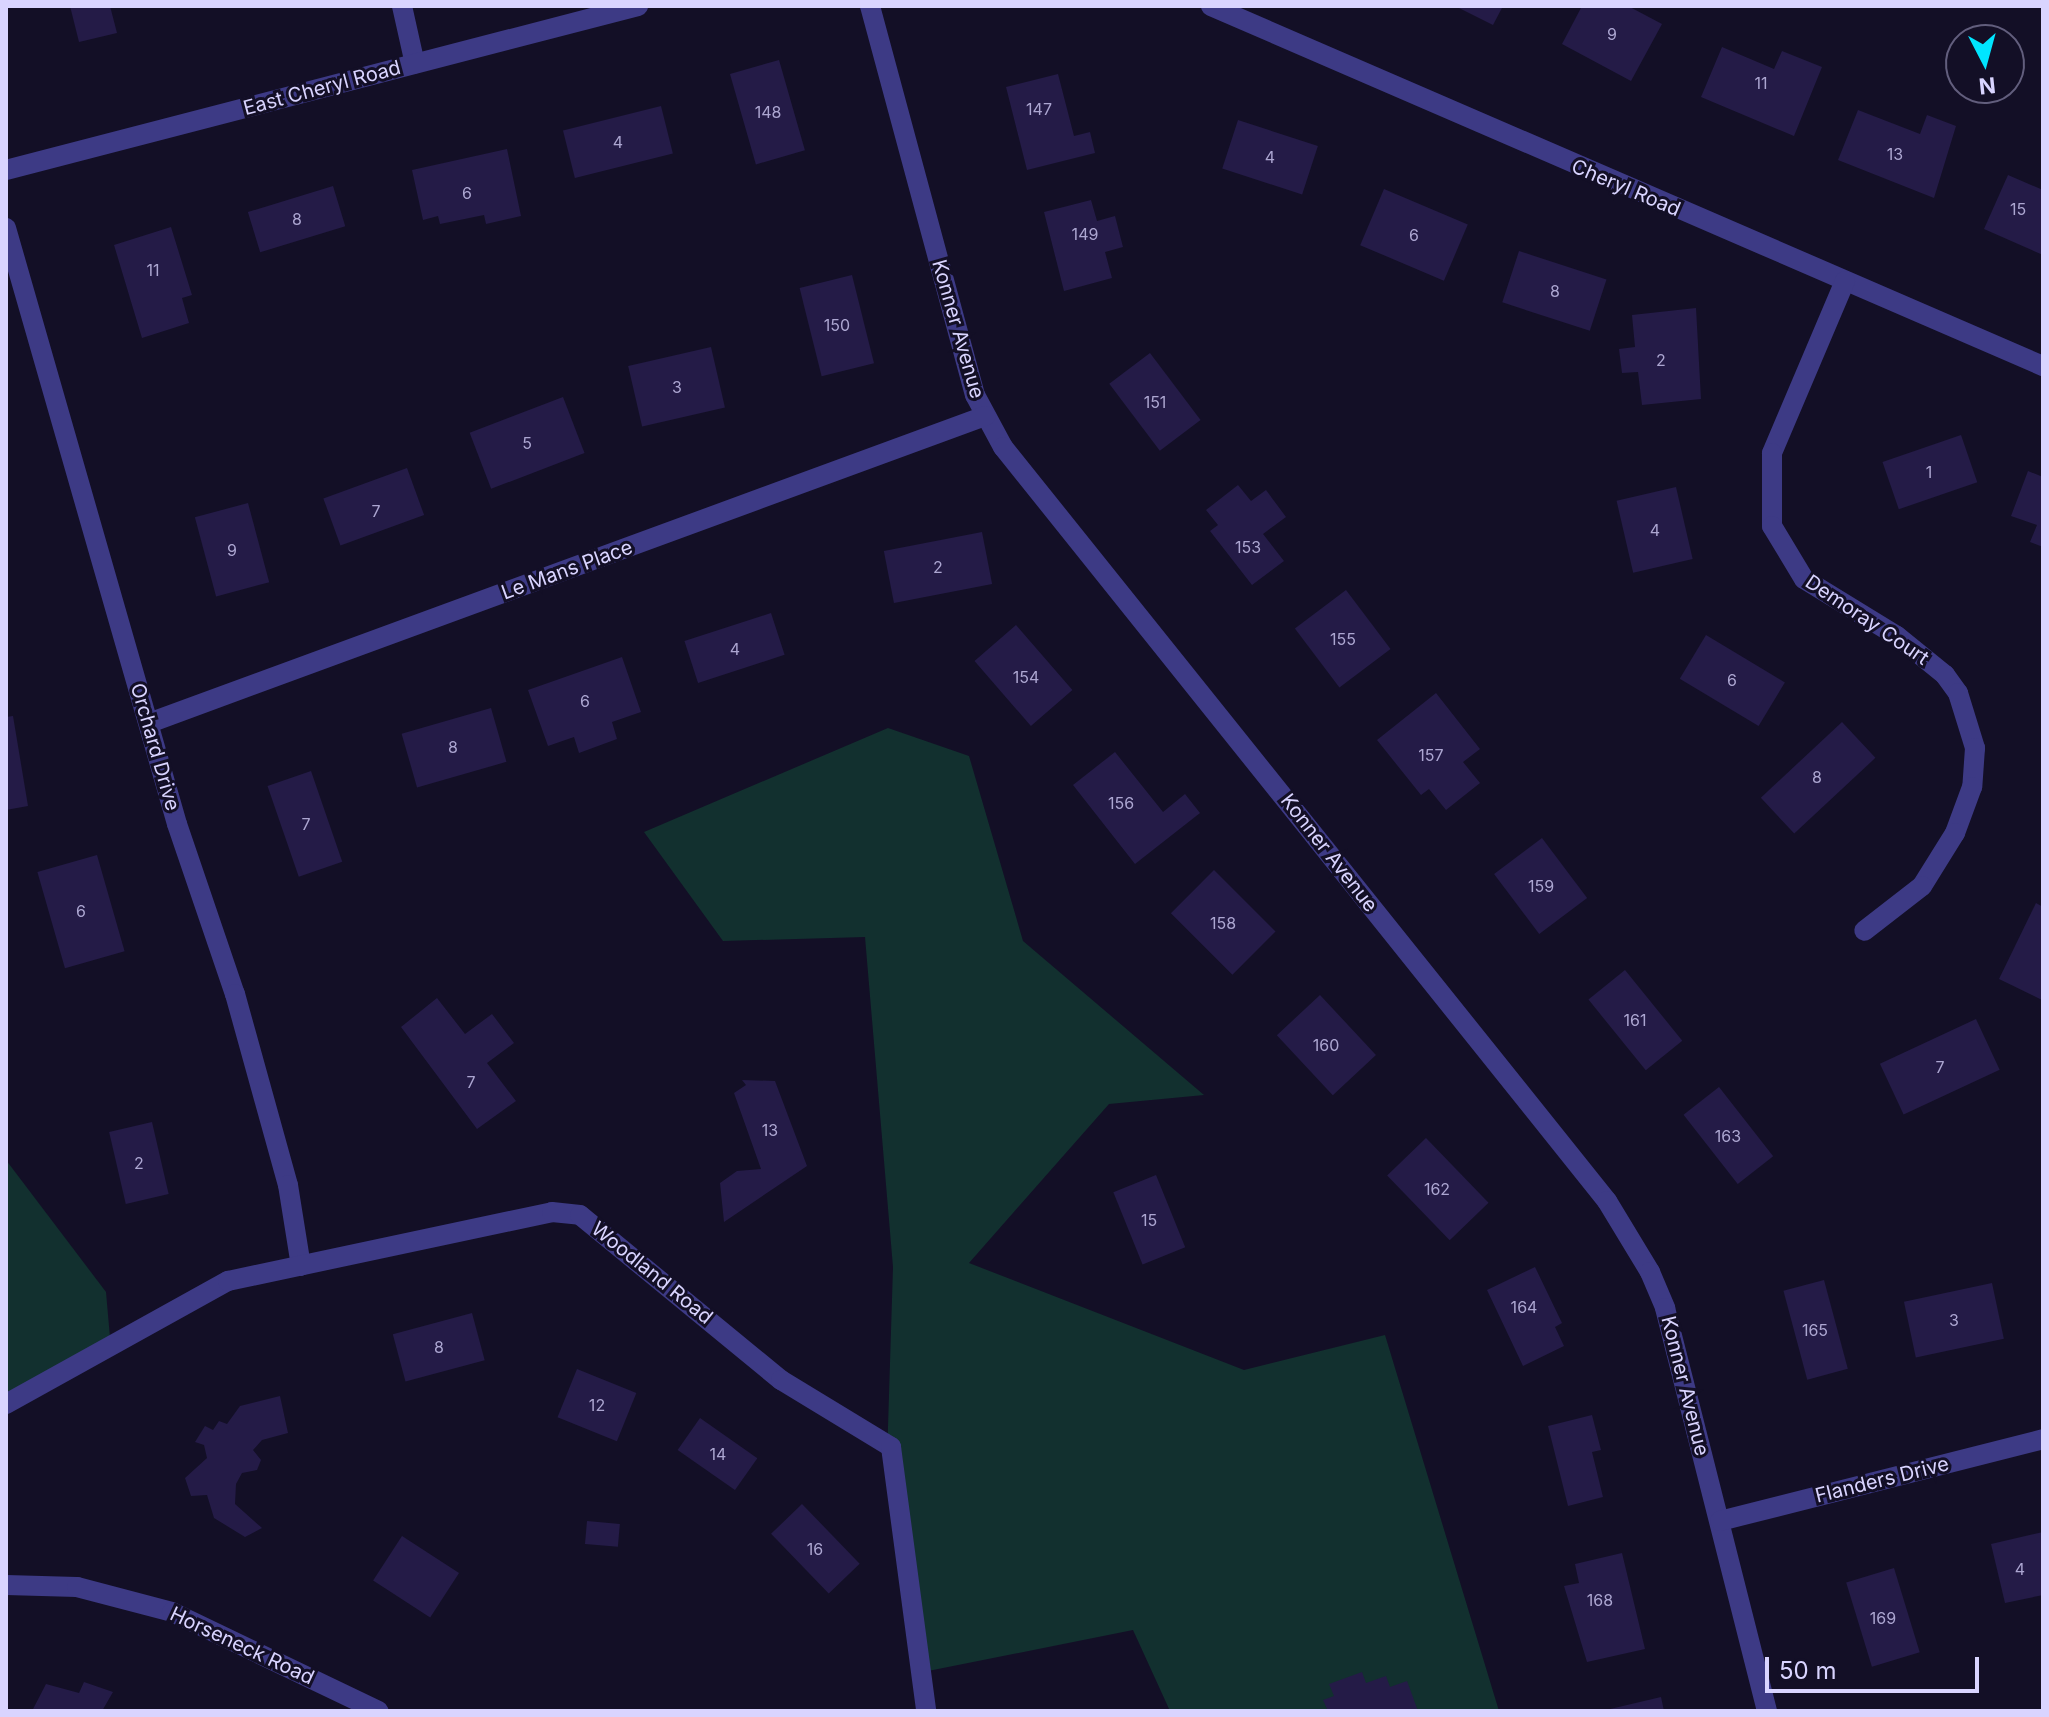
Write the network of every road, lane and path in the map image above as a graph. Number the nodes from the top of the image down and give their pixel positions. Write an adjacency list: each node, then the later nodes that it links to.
1 (402, 6): 5 (street)
2 (638, 6): 5 (street, East Cheryl Road)
3 (870, 6): 10 (street, Konner Avenue)
4 (1211, 6): 8 (street, Cheryl Road)
5 (415, 64): 6 (street, East Cheryl Road)
6 (6, 170)
7 (6, 228): 11 (street, Orchard Drive)
8 (1845, 281): 9 (street, Cheryl Road); 12 (street, Demoray Court)
9 (2043, 366)
10 (985, 416): 11 (street, Le Mans Place); 16 (street, Konner Avenue)
11 (149, 723): 13 (street, Orchard Drive)
12 (1864, 931)
13 (301, 1266): 14 (street, Woodland Road); 19 (street, Woodland Road)
14 (6, 1404)
15 (2043, 1439): 16 (street, Flanders Drive)
16 (1720, 1521): 20 (street, Konner Avenue)
17 (6, 1585): 18 (street, Horseneck Road)
18 (379, 1711)
19 (926, 1711)
20 (1767, 1711)

